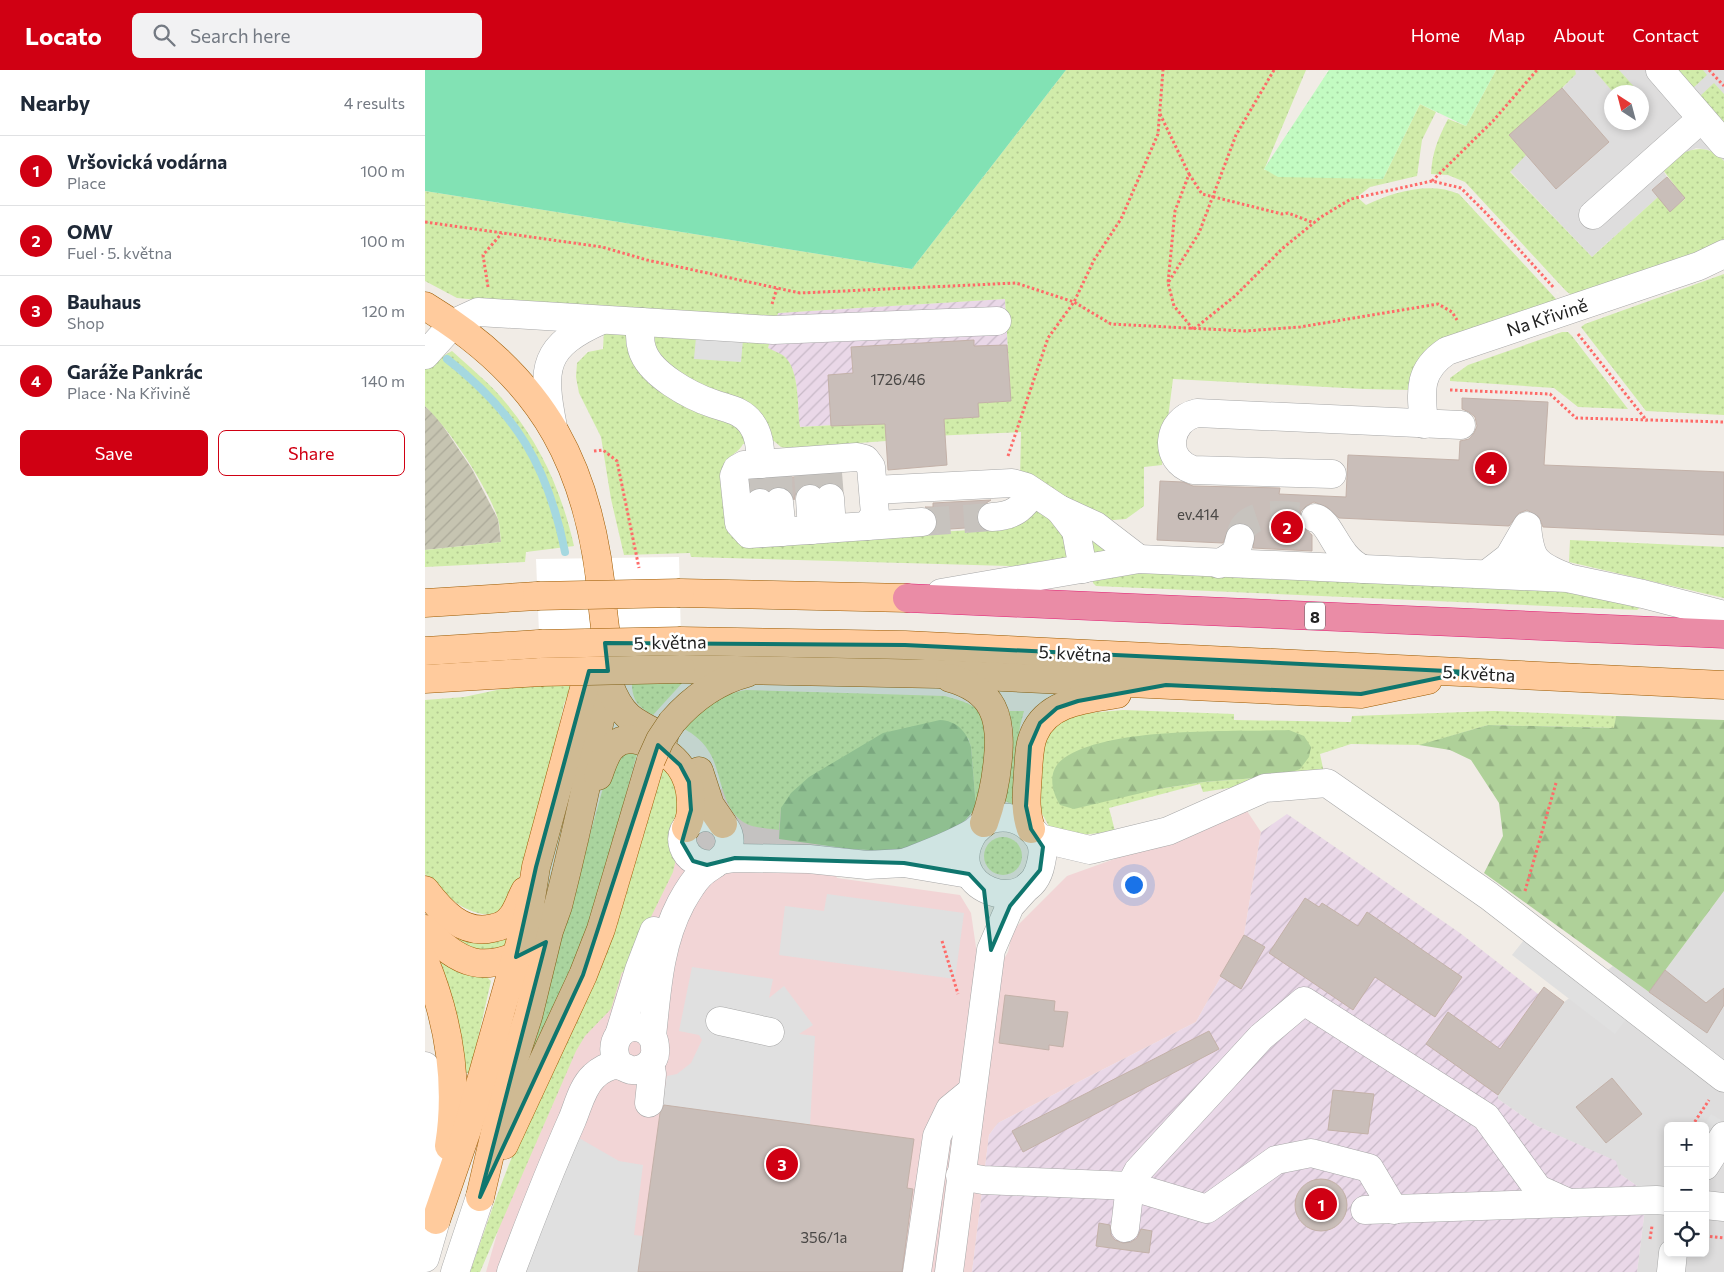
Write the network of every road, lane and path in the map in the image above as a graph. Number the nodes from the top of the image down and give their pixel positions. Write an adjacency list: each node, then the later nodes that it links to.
1 (1163, 70): 7 (path)
2 (1274, 70): 12 (path)
3 (1537, 70): 11 (path)
4 (1660, 70): 8 (street)
5 (1709, 70): 6 (path)
6 (1724, 86)
7 (1160, 113): 10 (path); 19 (path)
8 (1701, 119): 9 (street); 13 (street)
9 (1724, 144)
10 (1189, 174): 12 (path); 18 (path)
11 (1432, 182): 15 (path); 24 (path)
12 (1213, 197): 15 (path); 18 (path)
13 (1593, 215)
14 (425, 222): 16 (path)
15 (1315, 223): 27 (path)
16 (502, 232): 19 (path); 21 (path)
17 (1724, 254): 24 (street, Na Křivině)
18 (1168, 283): 27 (path)
19 (1074, 302): 27 (path); 40 (path)
20 (425, 306): 26 (main road)
21 (493, 311): 22 (street); 26 (street)
22 (602, 320): 25 (street); 35 (street)
23 (997, 321): 25 (street)
24 (1575, 321): 28 (street, Na Křivině); 31 (path)
25 (641, 322): 39 (street)
26 (454, 323): 29 (street); 35 (main road)
27 (1194, 329): 28 (path)
28 (1471, 342): 33 (street, Na Křivině)
29 (425, 355)
30 (1463, 389): 31 (path)
31 (1648, 421): 32 (path)
32 (1724, 422)
33 (1424, 424): 34 (street); 37 (street)
34 (1461, 425)
35 (553, 427): 36 (main road)
36 (568, 454): 55 (path); 61 (main road)
37 (1332, 474)
38 (818, 477): 39 (street); 41 (street); 48 (street)
39 (767, 478): 49 (street); 49 (street)
40 (1000, 482): 41 (street); 42 (street)
41 (874, 490): 47 (street)
42 (1033, 492): 43 (street); 44 (street)
43 (1059, 510): 51 (street); 53 (street)
44 (993, 517)
45 (1315, 518): 54 (street)
46 (922, 522): 47 (street)
47 (867, 526): 48 (street)
48 (822, 529): 49 (street)
49 (772, 532)
50 (1240, 538): 52 (street)
51 (1139, 559): 52 (street); 53 (street)
52 (1219, 564): 54 (street)
53 (1083, 569): 58 (street)
54 (1363, 569): 56 (street)
55 (640, 573)
56 (1487, 574): 57 (street); 57 (street)
57 (1567, 578): 60 (street)
58 (907, 598): 59 (main road, 8, bridge); 62 (highway, 8)
59 (425, 603)
60 (1724, 615)
61 (604, 618): 68 (main road); 81 (main road)
62 (1724, 634)
63 (425, 651): 65 (main road, 5. května, bridge)
64 (770, 670): 66 (main road); 67 (main road, bridge); 107 (main road, bridge)
65 (1468, 672): 69 (main road); 70 (main road, 5. května)
66 (937, 674): 69 (main road); 73 (main road)
67 (425, 679)
68 (609, 684): 72 (main road); 75 (main road)
69 (1166, 685): 74 (main road)
70 (1724, 685)
71 (1556, 783): 85 (path)
72 (725, 827): 76 (street); 78 (street); 79 (street)
73 (979, 827): 74 (street); 80 (street); 83 (street)
74 (1035, 833): 77 (street); 82 (street)
75 (575, 836): 76 (main road); 87 (main road)
76 (685, 838): 79 (street); 94 (street)
77 (1085, 849): 82 (street); 85 (street)
78 (809, 859): 79 (street); 80 (street)
79 (718, 862): 96 (street)
80 (905, 863): 83 (street)
81 (536, 867): 84 (main road); 90 (main road)
82 (1034, 878): 83 (street); 89 (street)
83 (977, 882): 89 (street)
84 (425, 890)
85 (1512, 913): 99 (street)
86 (425, 929): 90 (main road)
87 (549, 931): 90 (main road); 107 (main road)
88 (941, 941): 92 (path)
89 (991, 950): 100 (street)
90 (517, 957): 114 (main road)
91 (425, 962): 114 (main road)
92 (961, 1004)
93 (720, 1021): 95 (street)
94 (621, 1032): 96 (street); 98 (street)
95 (770, 1032)
96 (652, 1036): 98 (street)
97 (425, 1066): 114 (street)
98 (632, 1066): 101 (street); 121 (street)
99 (1719, 1086): 102 (path)
100 (972, 1091): 105 (street); 122 (street)
101 (641, 1102)
102 (1695, 1122)
103 (1724, 1136): 104 (street)
104 (1709, 1160)
105 (960, 1176): 106 (street); 123 (street)
106 (1130, 1186): 109 (street); 113 (street); 115 (street)
107 (480, 1196): 120 (street)
108 (1664, 1201): 109 (street)
109 (1569, 1203): 113 (street)
110 (1709, 1205): 111 (street)
111 (1724, 1207)
112 (1365, 1210): 113 (street)
113 (1395, 1210)
114 (436, 1220): 119 (street)
115 (1125, 1228)
116 (1709, 1236): 117 (path)
117 (1724, 1238)
118 (1673, 1257): 124 (street)
119 (425, 1258)
120 (455, 1272)
121 (511, 1272)
122 (917, 1272)
123 (949, 1272)
124 (1671, 1272)

